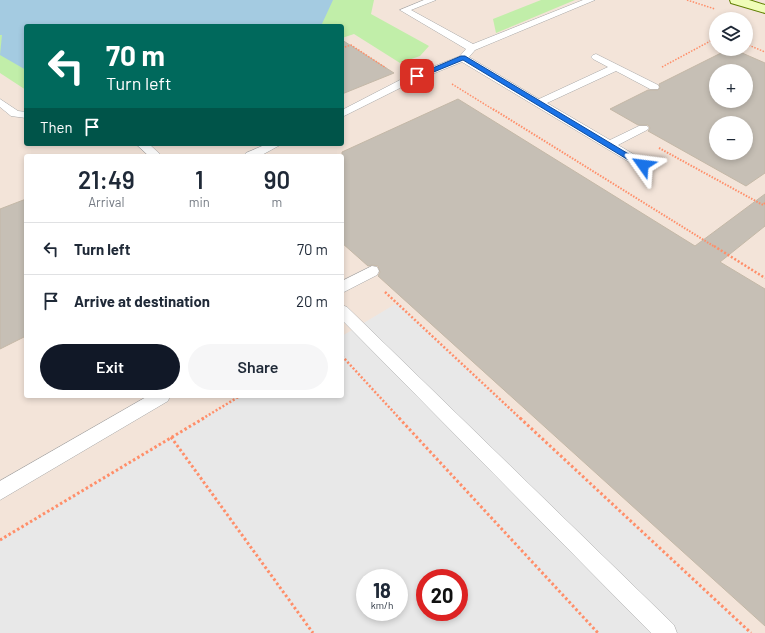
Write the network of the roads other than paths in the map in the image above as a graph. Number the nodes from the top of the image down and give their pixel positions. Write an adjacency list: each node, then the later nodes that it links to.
1 (432, 0): 5 (lane)
2 (591, 0): 5 (lane)
3 (736, 0): 4 (main road)
4 (765, 9)
5 (472, 48): 7 (lane)
6 (596, 57): 8 (lane)
7 (463, 58): 11 (lane); 12 (lane)
8 (616, 68): 9 (lane); 11 (lane)
9 (654, 87)
10 (0, 102): 13 (lane)
11 (540, 103): 15 (lane)
12 (344, 113)
13 (24, 115)
14 (638, 131): 15 (lane)
15 (610, 145): 20 (lane)
16 (144, 146): 18 (lane)
17 (272, 146): 19 (lane)
18 (154, 154)
19 (254, 154)
20 (643, 165)
21 (369, 272): 22 (lane)
22 (344, 287)
23 (344, 313): 26 (lane)
24 (159, 398): 25 (lane)
25 (0, 491)
26 (666, 633)

